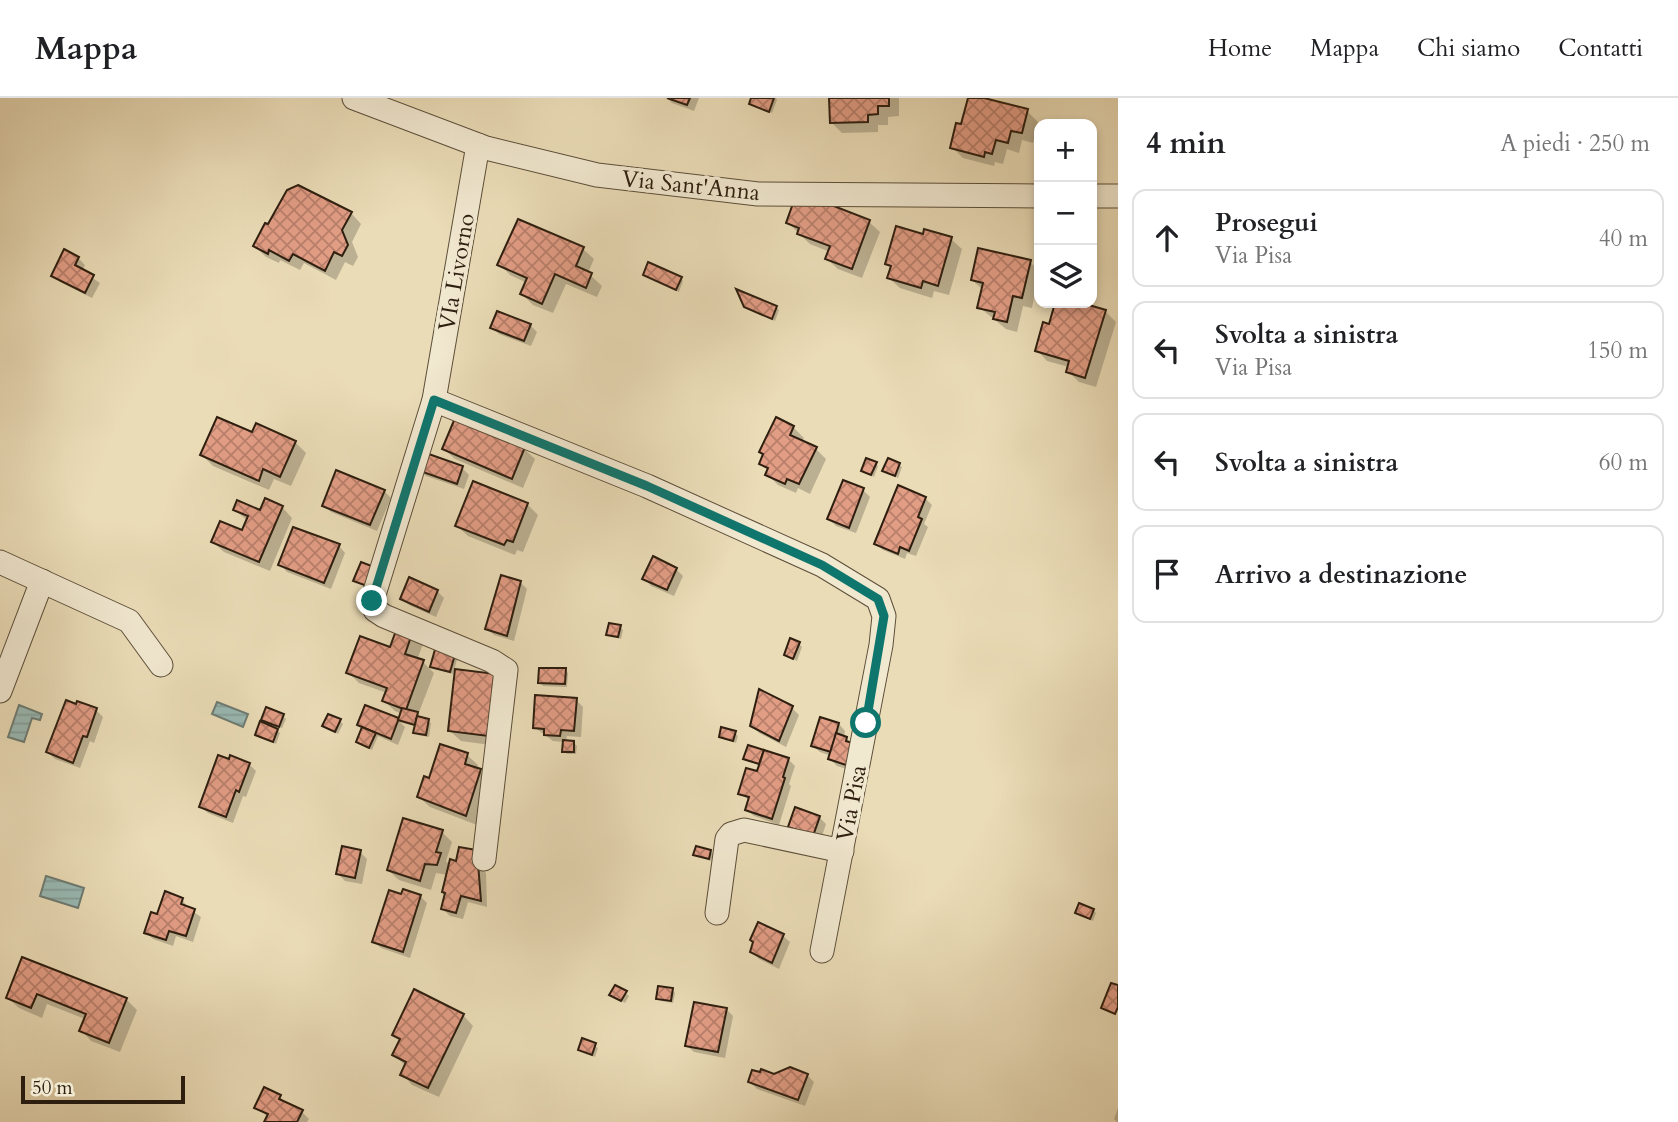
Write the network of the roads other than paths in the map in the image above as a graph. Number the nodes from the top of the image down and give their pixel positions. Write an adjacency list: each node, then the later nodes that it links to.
1 (354, 98): 2 (street, Via Sant'Anna)
2 (478, 145): 3 (street, Via Sant'Anna); 6 (street, VIa Livorno)
3 (1034, 196)
4 (1097, 196): 5 (street)
5 (1118, 196)
6 (434, 400): 11 (street, Via Pisa); 12 (street, VIa Livorno)
7 (0, 562): 8 (street)
8 (42, 581): 9 (street); 10 (street)
9 (161, 665)
10 (0, 691)
11 (842, 852): 13 (street); 14 (street, Via Pisa)
12 (484, 859)
13 (717, 914)
14 (822, 951)

